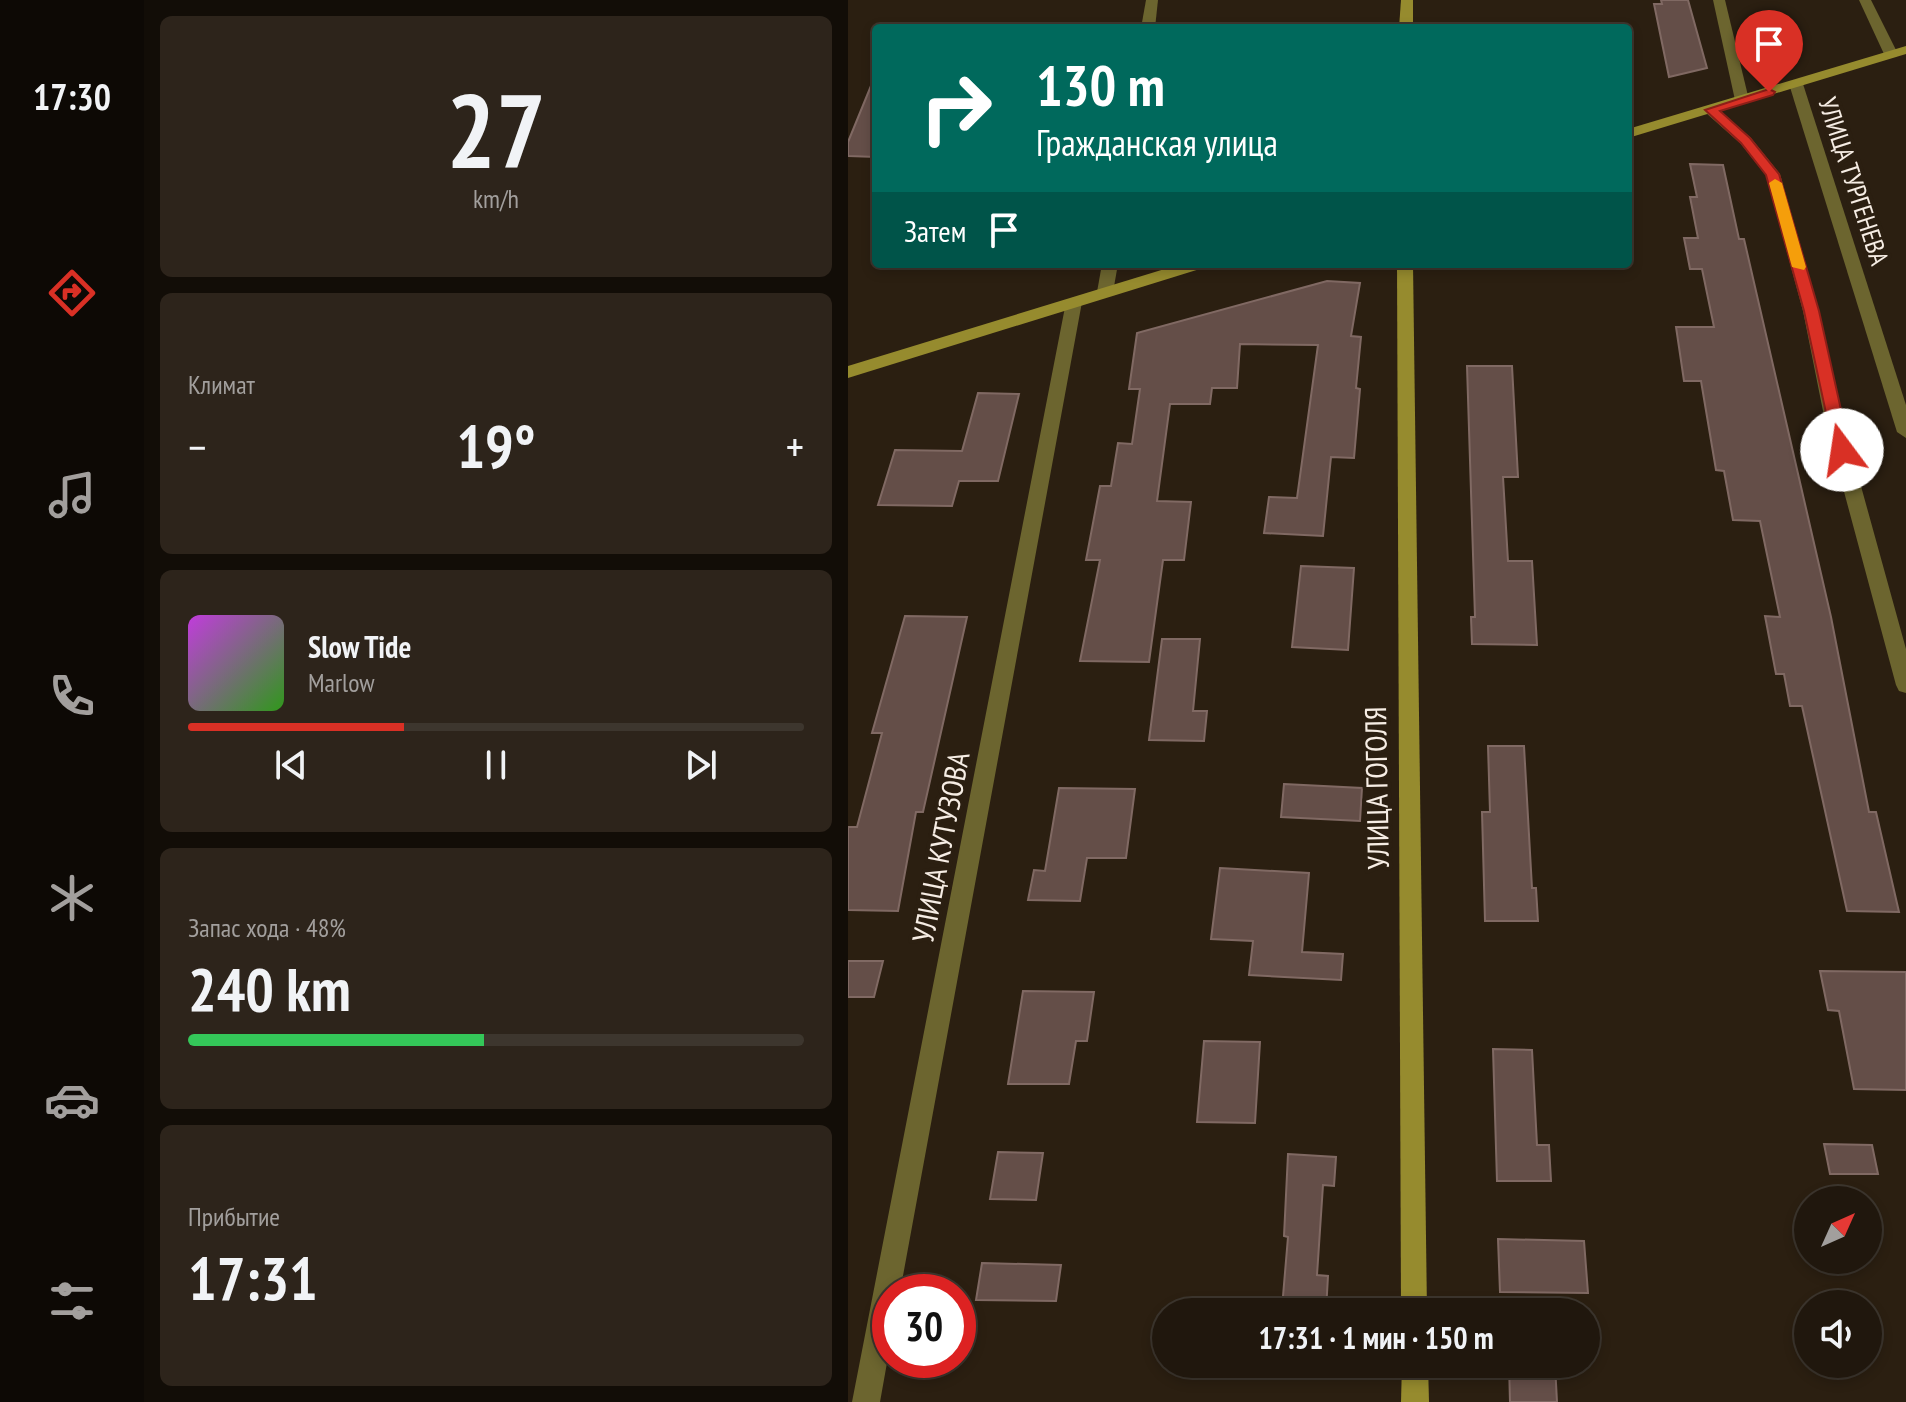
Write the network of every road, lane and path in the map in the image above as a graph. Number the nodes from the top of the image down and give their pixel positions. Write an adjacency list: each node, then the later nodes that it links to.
1 (1152, 0): 5 (street)
2 (1407, 0): 6 (main road)
3 (1719, 0): 10 (street)
4 (1865, 0): 8 (street)
5 (1149, 24)
6 (1406, 24)
7 (1906, 50): 8 (main road)
8 (1891, 54): 9 (main road)
9 (1796, 84): 10 (main road); 19 (street, УЛИЦА ТУРГЕНЕВА)
10 (1742, 100): 11 (main road)
11 (1711, 110): 12 (main road); 20 (street)
12 (1632, 133)
13 (1109, 268): 16 (street)
14 (1185, 268): 16 (main road)
15 (1405, 268): 21 (main road, УЛИЦА ГОГОЛЯ)
16 (1105, 292): 17 (main road)
17 (1074, 302): 18 (main road); 23 (street, УЛИЦА КУТУЗОВА)
18 (848, 372)
19 (1906, 432)
20 (1906, 685)
21 (1414, 1298)
22 (1415, 1378): 24 (main road)
23 (866, 1402)
24 (1415, 1402)

